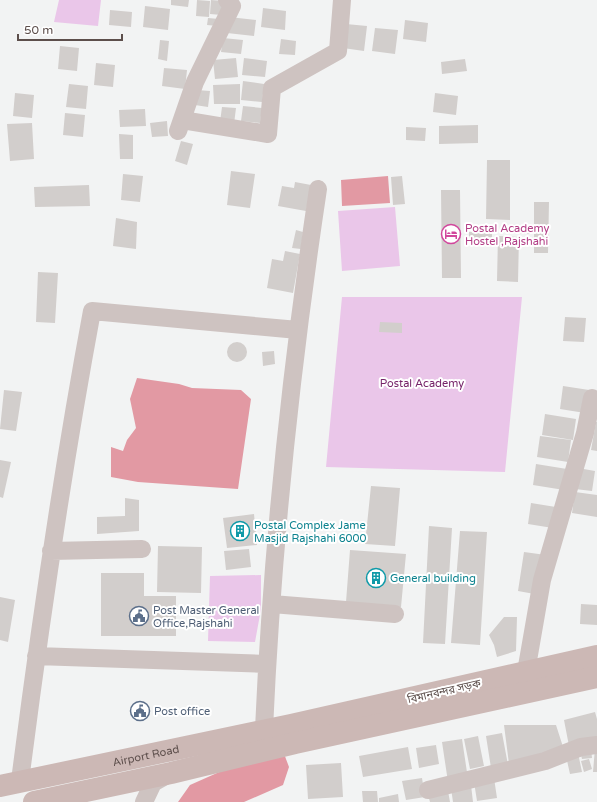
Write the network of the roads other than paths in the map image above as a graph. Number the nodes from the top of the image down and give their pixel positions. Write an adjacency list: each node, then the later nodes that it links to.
1 (227, 0): 2 (street)
2 (342, 0)
3 (318, 189): 4 (street)
4 (298, 330): 7 (street); 8 (street)
5 (592, 398): 13 (street)
6 (142, 549): 7 (street)
7 (51, 551): 10 (street)
8 (272, 604): 9 (street); 12 (street)
9 (395, 614)
10 (36, 656): 12 (street); 19 (street)
11 (597, 656): 13 (main road, বিমানবন্দর সড়ক)
12 (267, 664): 15 (street)
13 (526, 672): 16 (main road, বিমানবন্দর সড়ক)
14 (597, 677): 16 (main road, বিমানবন্দর সড়ক)
15 (264, 729): 16 (main road, Airport Road); 19 (main road, Airport Road)
16 (293, 734): 18 (main road, Airport Road)
17 (597, 745): 20 (street)
18 (171, 773): 21 (main road, Airport Road); 23 (street)
19 (10, 783)
20 (428, 790)
21 (81, 797): 22 (main road, Airport Road)
22 (34, 802)
23 (144, 802)

